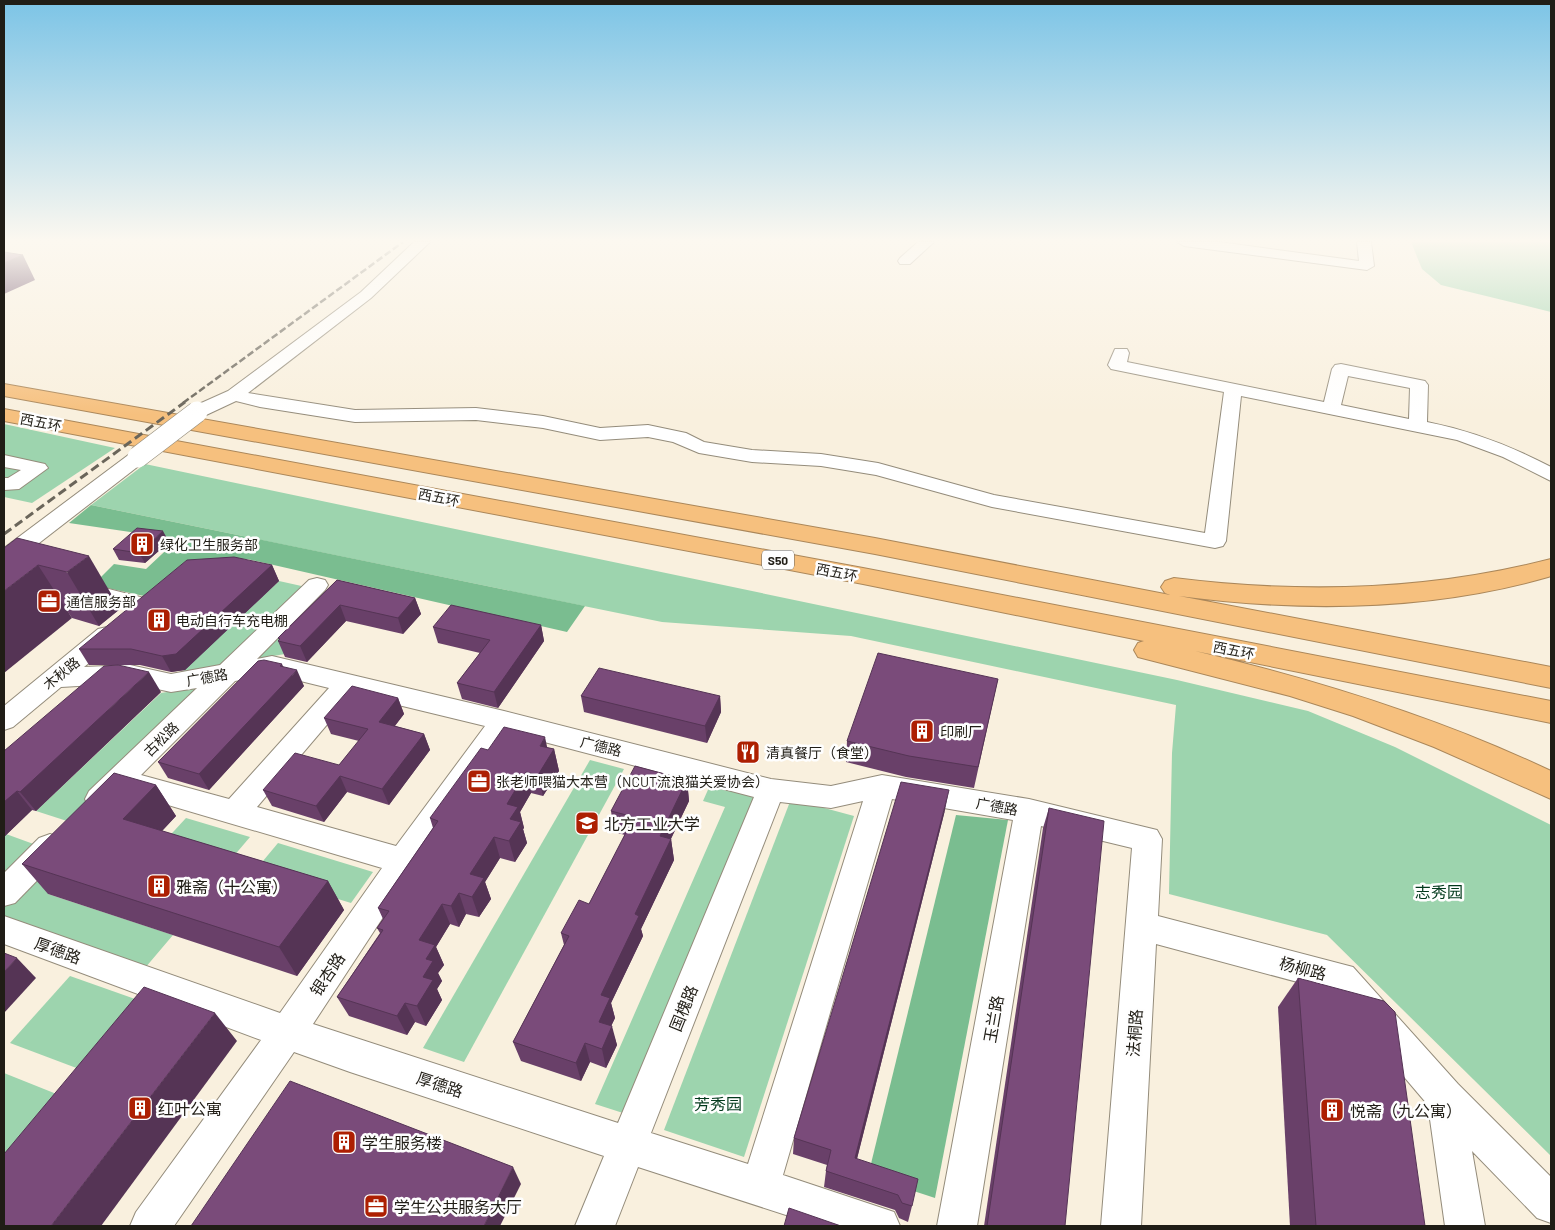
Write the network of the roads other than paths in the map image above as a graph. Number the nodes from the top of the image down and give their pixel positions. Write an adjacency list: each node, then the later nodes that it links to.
1 (360, 299): 5 (street)
2 (1121, 353): 4 (street)
3 (4, 390): 12 (highway, 西五环 / S50)
4 (1233, 390): 5 (street); 6 (street)
5 (234, 395): 13 (street, bridge)
6 (1331, 408): 8 (street); 8 (street)
7 (4, 415): 15 (highway, 西五环 / S50)
8 (1418, 426): 10 (street)
9 (4, 461): 11 (street)
10 (1551, 475)
11 (4, 484)
12 (875, 546): 14 (highway); 20 (highway, 西五环 / S50)
13 (4, 559)
14 (1551, 567)
15 (864, 576): 22 (highway, 西五环 / S50); 27 (highway)
16 (63, 585): 19 (street, 木秋路)
17 (317, 585): 18 (street, 古松路)
18 (228, 673): 19 (street, 广德路); 21 (street, 广德路); 25 (street, 古松路)
19 (55, 678): 23 (street, 木秋路)
20 (1551, 678)
21 (347, 684): 24 (street, 广德路); 30 (street)
22 (1551, 712)
23 (4, 720)
24 (504, 721): 28 (street, 广德路); 32 (street, 银杏路)
25 (119, 780): 30 (street); 33 (street, 古松路)
26 (882, 786): 28 (street, 广德路); 29 (street, 广德路); 39 (street)
27 (1551, 786)
28 (771, 790): 38 (street, 国槐路)
29 (1029, 811): 31 (street, 广德路); 44 (street, 玉兰路)
30 (235, 812): 32 (street)
31 (1147, 840): 34 (street, 法桐路)
32 (403, 861): 36 (street, 银杏路)
33 (4, 893)
34 (1140, 926): 37 (street, 杨柳路); 45 (street, 法桐路)
35 (4, 930): 36 (street, 厚德路)
36 (288, 1033): 38 (street, 厚德路); 41 (street, 银杏路)
37 (1445, 1097): 40 (street, 杨柳路); 46 (street)
38 (628, 1144): 39 (street, 厚德路); 42 (street, 国槐路)
39 (760, 1187): 43 (street, 厚德路)
40 (1551, 1204)
41 (150, 1226)
42 (595, 1226)
43 (880, 1226)
44 (957, 1226)
45 (1121, 1226)
46 (1465, 1226)

